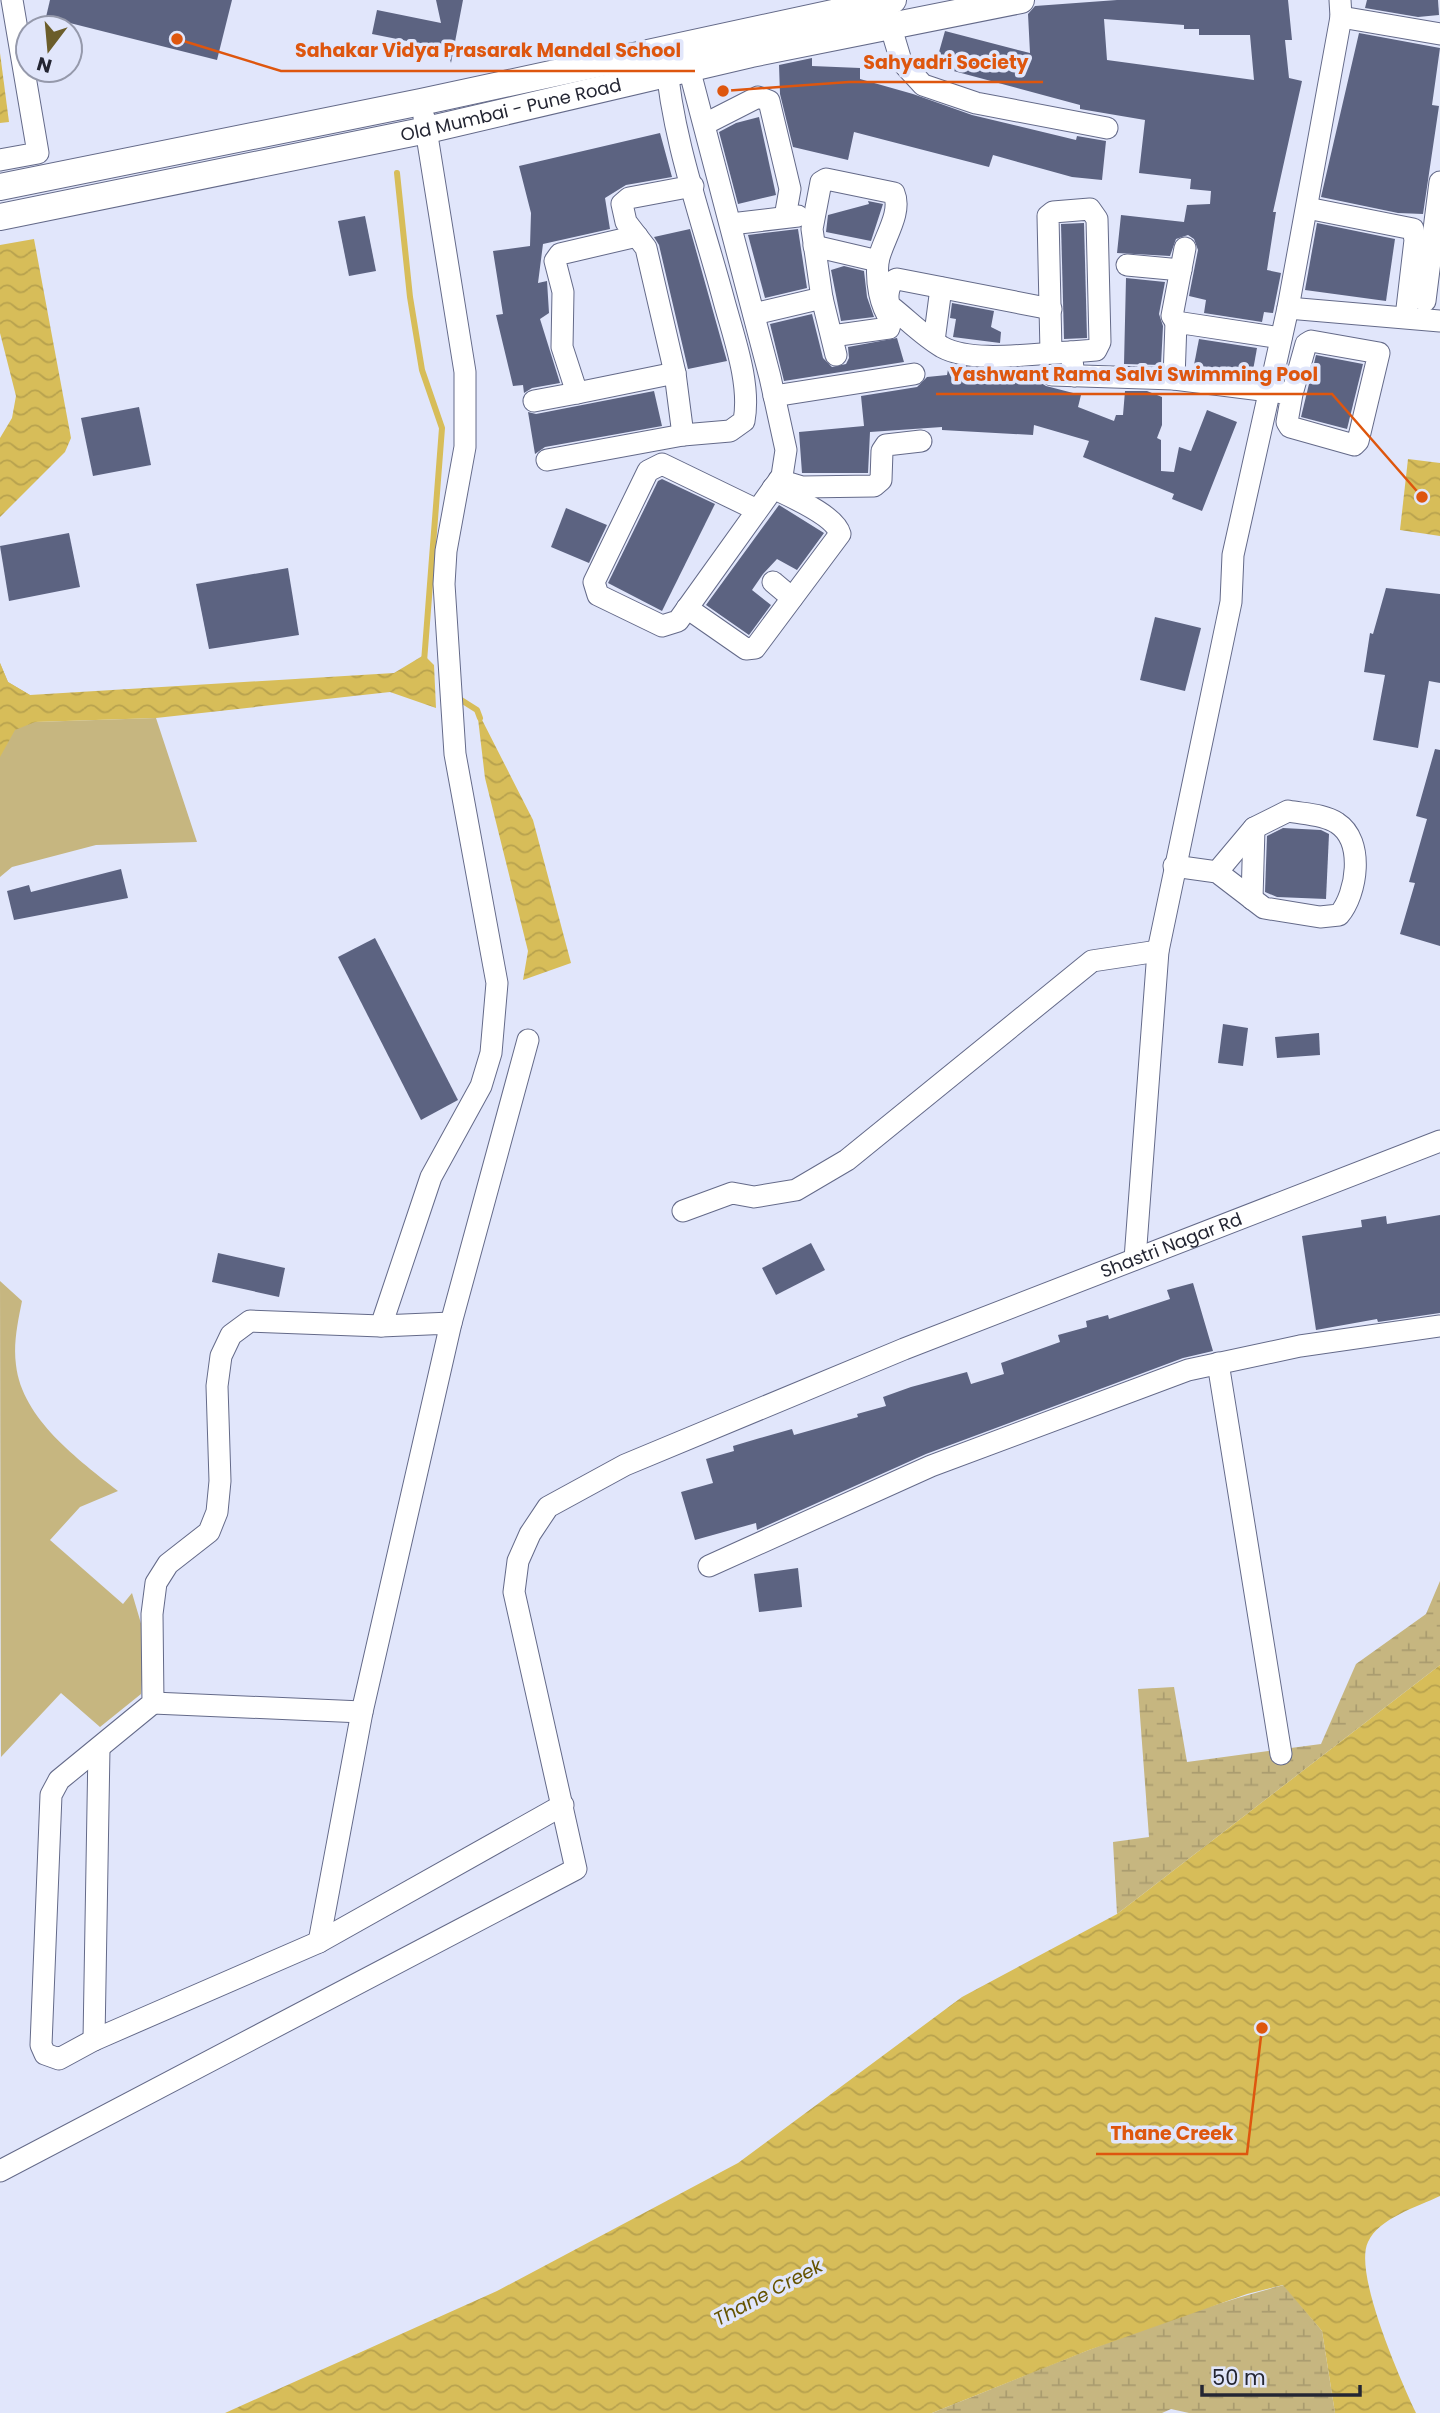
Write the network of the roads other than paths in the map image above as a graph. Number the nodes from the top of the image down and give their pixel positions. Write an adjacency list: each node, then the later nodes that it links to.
1 (12, 0): 13 (street)
2 (1021, 0): 4 (main road, Old Mumbai - Pune Road)
3 (1340, 8): 6 (street); 19 (street)
4 (889, 9): 5 (main road, Old Mumbai - Pune Road); 11 (street)
5 (835, 16): 7 (main road, Old Mumbai - Pune Road); 8 (main road, Old Mumbai - Pune Road)
6 (1440, 34)
7 (674, 47): 8 (street); 9 (main road, Old Mumbai - Pune Road)
8 (679, 73): 10 (street); 12 (main road, Old Mumbai - Pune Road); 16 (street)
9 (421, 102): 12 (street); 15 (main road, Old Mumbai - Pune Road)
10 (705, 124): 20 (street); 23 (street)
11 (1107, 128)
12 (427, 130): 21 (main road, Old Mumbai - Pune Road); 73 (street)
13 (38, 153): 14 (street); 15 (street)
14 (0, 160)
15 (70, 172): 17 (main road, Old Mumbai - Pune Road)
16 (693, 186): 24 (street); 55 (street)
17 (0, 187)
18 (1440, 190): 27 (street)
19 (1307, 208): 34 (street); 37 (street)
20 (785, 216): 22 (street); 23 (street)
21 (0, 218)
22 (813, 222): 25 (street); 28 (street)
23 (731, 223): 36 (street)
24 (637, 236): 45 (street); 51 (street)
25 (814, 246): 28 (street); 32 (street)
26 (1185, 248): 30 (street)
27 (1436, 254): 33 (street)
28 (878, 261): 44 (street)
29 (1127, 265): 30 (street)
30 (1181, 270): 39 (street)
31 (941, 288): 35 (street); 41 (street); 41 (street)
32 (822, 298): 36 (street); 44 (street)
33 (1425, 300)
34 (1288, 308): 37 (street); 40 (street)
35 (1051, 309): 42 (street); 42 (street)
36 (754, 314): 53 (street)
37 (1397, 317): 38 (street); 43 (street)
38 (1440, 321)
39 (1176, 322): 40 (street); 49 (street)
40 (1281, 338): 50 (street)
41 (934, 341): 42 (street)
42 (1061, 352): 48 (street)
43 (1379, 353): 52 (street); 52 (street)
44 (837, 361): 46 (street); 53 (street)
45 (675, 373): 51 (street); 55 (street)
46 (914, 374)
47 (1052, 375): 48 (street)
48 (1074, 376): 49 (street)
49 (1174, 379): 50 (street)
50 (1270, 391): 52 (street); 64 (street)
51 (577, 393): 54 (street)
52 (1292, 394)
53 (774, 396): 58 (street)
54 (534, 401)
55 (683, 435): 57 (street)
56 (921, 441): 58 (street)
57 (547, 460)
58 (776, 484): 59 (street); 61 (street)
59 (757, 510): 62 (street); 62 (street)
60 (774, 582): 61 (street)
61 (792, 598): 62 (street)
62 (687, 608)
63 (1254, 828): 65 (street); 66 (street); 66 (street)
64 (1174, 866): 65 (street); 67 (street)
65 (1217, 872): 66 (street)
66 (1252, 899)
67 (1158, 951): 70 (street); 71 (street)
68 (528, 1040): 72 (street)
69 (1440, 1141): 71 (street, Shastri Nagar Rd)
70 (683, 1211)
71 (1135, 1259): 81 (street, Shastri Nagar Rd)
72 (451, 1323): 73 (street); 78 (street)
73 (381, 1326): 77 (street)
74 (1440, 1326): 75 (street)
75 (1218, 1363): 76 (street); 80 (street)
76 (709, 1566)
77 (153, 1703): 78 (street); 79 (street)
78 (362, 1712): 82 (street)
79 (99, 1748): 83 (street); 83 (street)
80 (1281, 1754)
81 (563, 1805): 82 (street); 84 (street, Shastri Nagar Rd)
82 (319, 1942): 83 (street)
83 (94, 2040)
84 (0, 2171)

